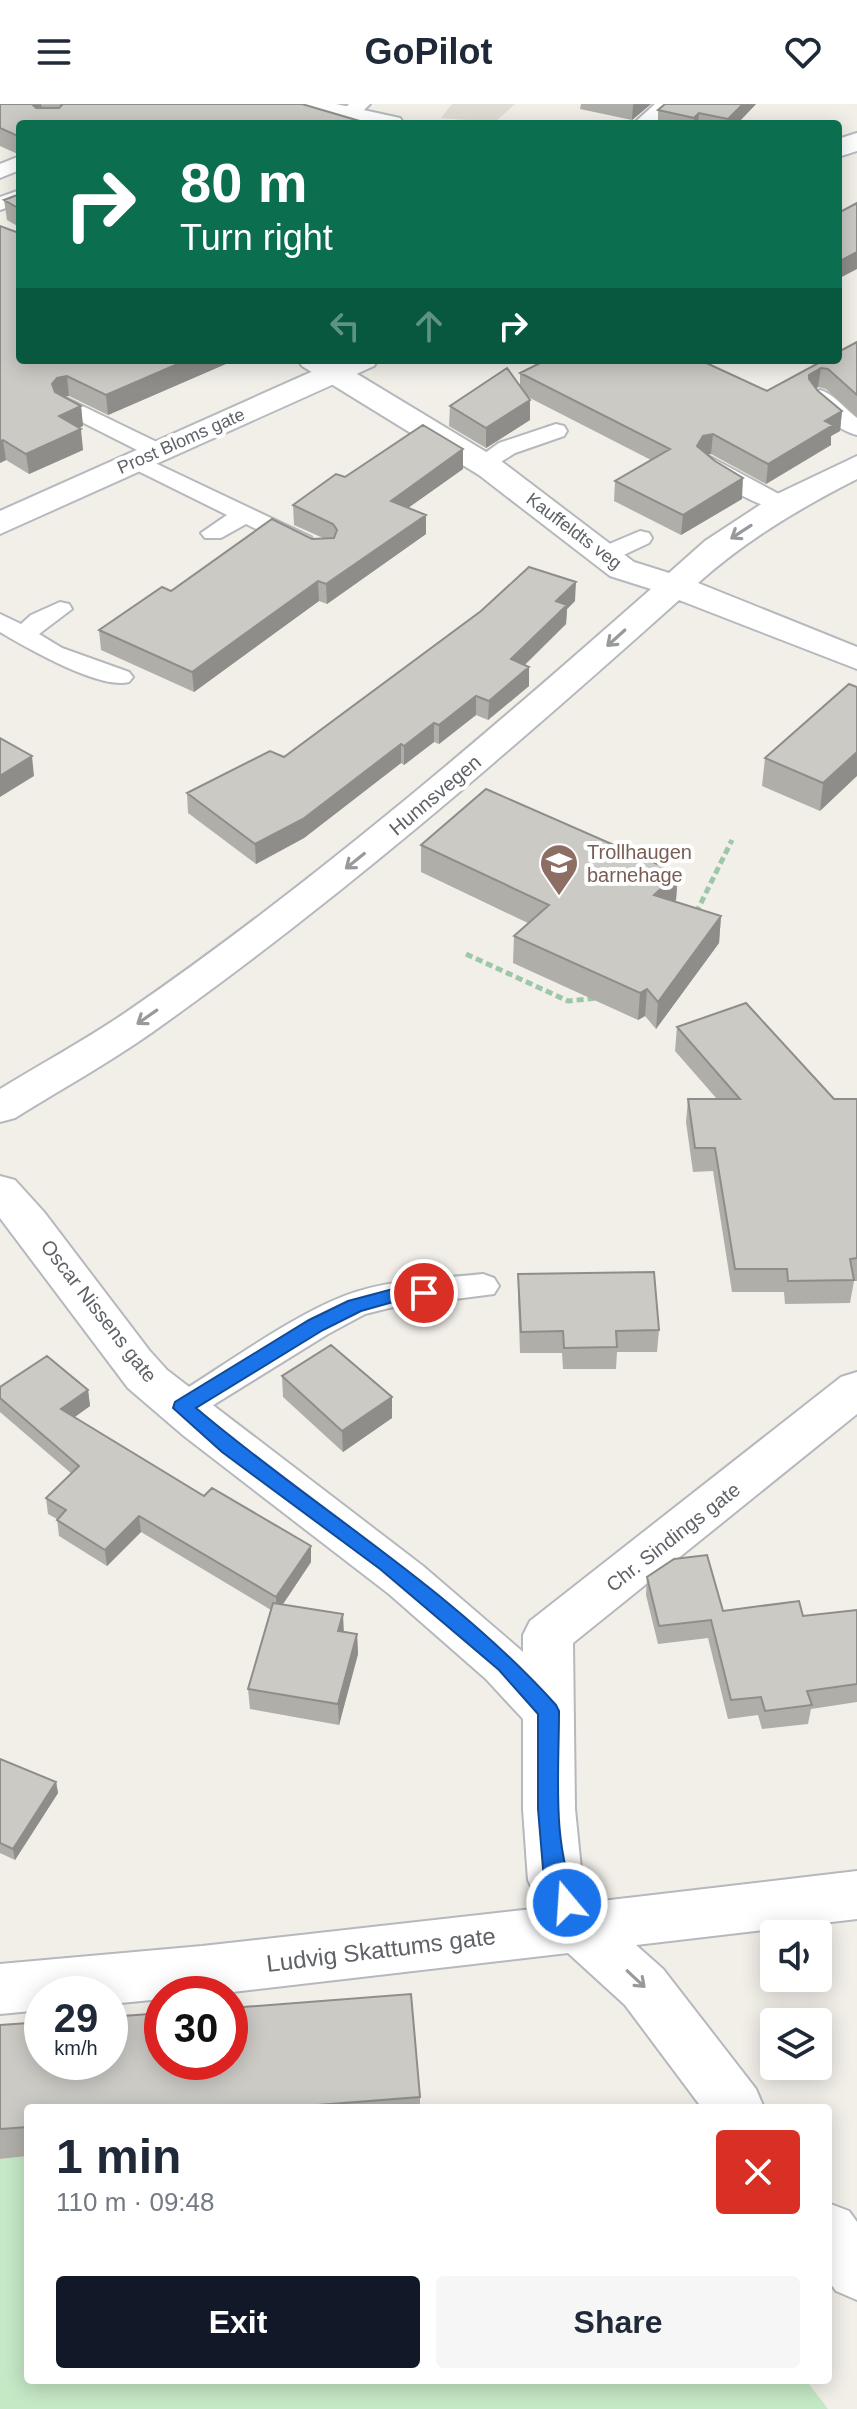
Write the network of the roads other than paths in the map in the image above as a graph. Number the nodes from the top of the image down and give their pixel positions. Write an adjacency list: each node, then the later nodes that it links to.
1 (299, 104): 3 (street)
2 (667, 104): 5 (lane)
3 (354, 110): 4 (street)
4 (380, 120)
5 (648, 120)
6 (337, 364): 11 (street, Prost Bloms gate); 12 (street, Kauffeldts veg)
7 (820, 397): 9 (lane)
8 (68, 406): 11 (lane)
9 (857, 428)
10 (556, 431): 12 (lane)
11 (147, 456): 17 (lane); 18 (street, Prost Bloms gate)
12 (483, 463): 22 (street, Kauffeldts veg)
13 (710, 464): 16 (lane)
14 (857, 466): 16 (street, Hunnsvegen)
15 (775, 469): 16 (lane)
16 (773, 499): 23 (street, Hunnsvegen, one-way to 23)
17 (244, 515): 19 (lane); 21 (lane)
18 (0, 524)
19 (213, 533)
20 (640, 538): 22 (lane)
21 (323, 551)
22 (604, 555): 23 (street, Kauffeldts veg)
23 (675, 586): 27 (street, Kauffeldts veg); 29 (street, Hunnsvegen, one-way to 29)
24 (60, 609): 26 (lane)
25 (0, 622): 26 (lane)
26 (23, 635): 28 (lane)
27 (857, 659)
28 (120, 677)
29 (0, 1108)
30 (0, 1191): 33 (street, Oscar Nissens gate)
31 (483, 1286): 33 (lane)
32 (857, 1389): 34 (street, Chr. Sindings gate)
33 (182, 1408): 34 (street, Oscar Nissens gate)
34 (548, 1711): 36 (street)
35 (857, 1895): 36 (street, Ludvig Skattums gate)
36 (578, 1927): 37 (street, Ludvig Skattums gate); 38 (street, one-way to 38)
37 (0, 1989)
38 (733, 2104)
39 (832, 2237): 40 (street)
40 (857, 2271)

